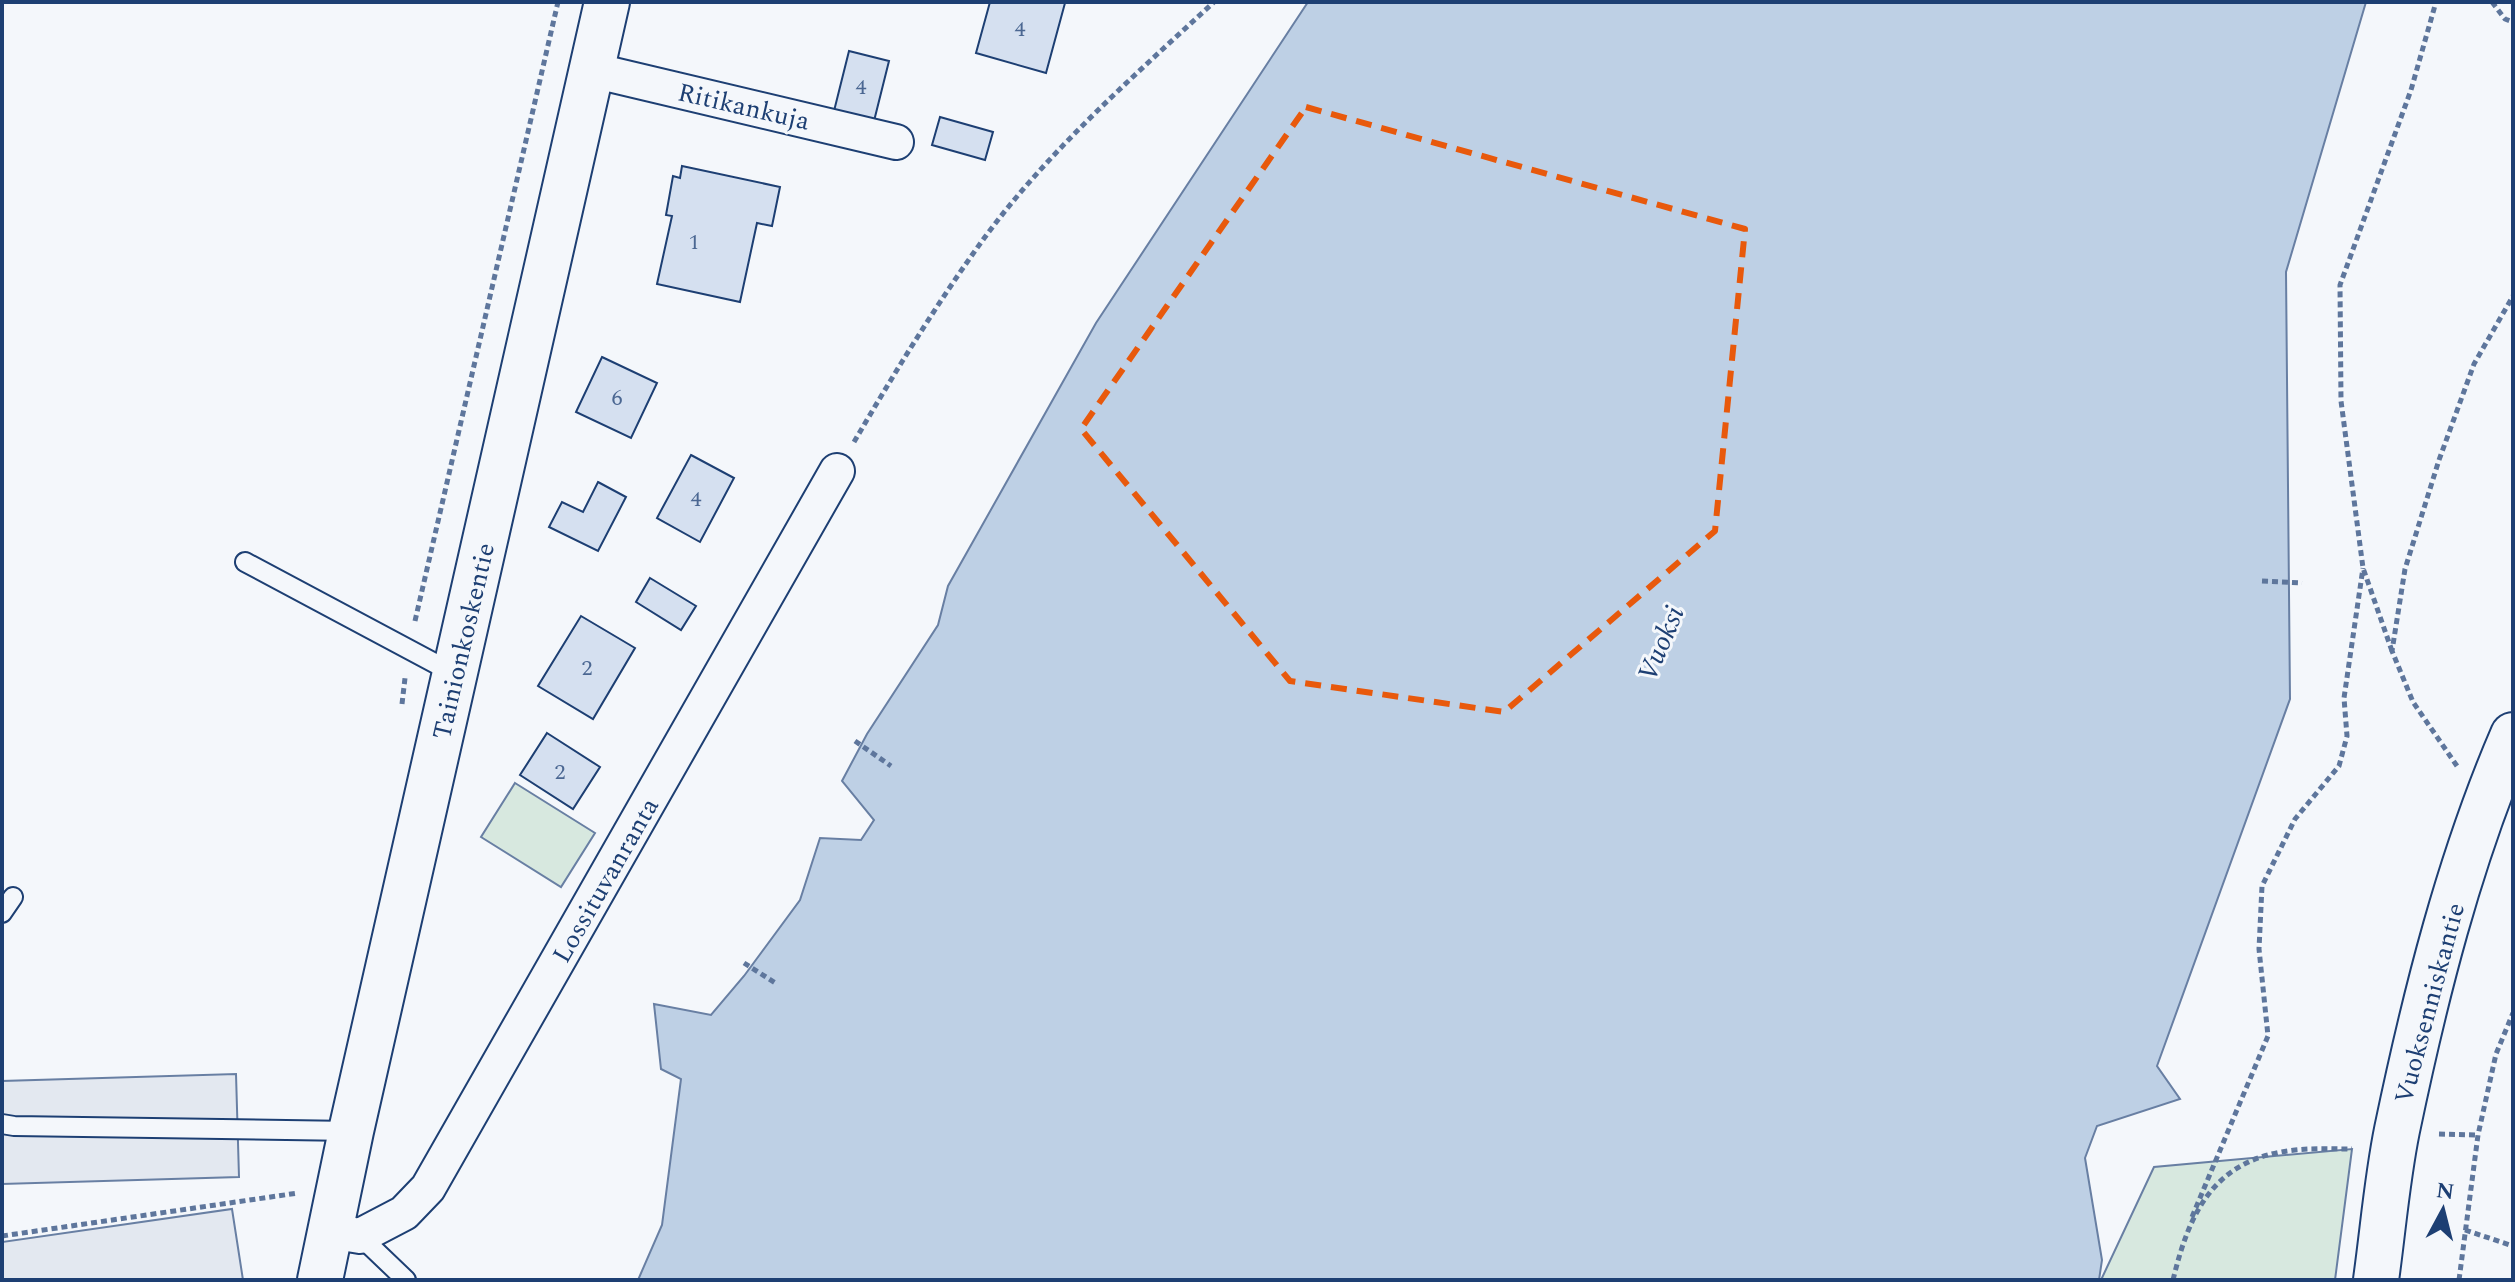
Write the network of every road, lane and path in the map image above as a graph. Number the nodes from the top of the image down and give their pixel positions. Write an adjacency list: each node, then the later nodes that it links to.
1 (558, 2): 15 (path)
2 (607, 2): 7 (street, Tainionkoskentie)
3 (1214, 2): 10 (path)
4 (2436, 2): 12 (path)
5 (2492, 2): 6 (path)
6 (2513, 22)
7 (592, 70): 8 (street, Ritikankuja); 17 (street, Tainionkoskentie)
8 (896, 142)
9 (2513, 296): 16 (path)
10 (837, 471): 32 (street, Lossituvanranta)
11 (245, 562): 15 (lane)
12 (2363, 568): 16 (path); 30 (path)
13 (2262, 581): 14 (path)
14 (2302, 583)
15 (409, 649): 17 (lane); 18 (path)
16 (2392, 651): 22 (path)
17 (455, 674): 27 (street, Tainionkoskentie)
18 (401, 712)
19 (2513, 735): 22 (street, Vuoksenniskantie)
20 (855, 741): 21 (path)
21 (891, 766)
22 (2485, 807): 39 (street, Vuoksenniskantie)
23 (744, 963): 24 (path)
24 (777, 984)
25 (2513, 1013): 31 (path)
26 (2, 1124): 27 (lane)
27 (351, 1131): 32 (street, Tainionkoskentie)
28 (2352, 1149): 30 (path)
29 (303, 1192): 33 (path)
30 (2192, 1217): 38 (path)
31 (2465, 1230): 34 (path); 40 (path)
32 (345, 1234): 36 (street, Tainionkoskentie); 37 (lane)
33 (2, 1236)
34 (2513, 1246)
35 (310, 1280): 36 (lane)
36 (320, 1280)
37 (406, 1280)
38 (2173, 1280)
39 (2376, 1280)
40 (2459, 1280)

